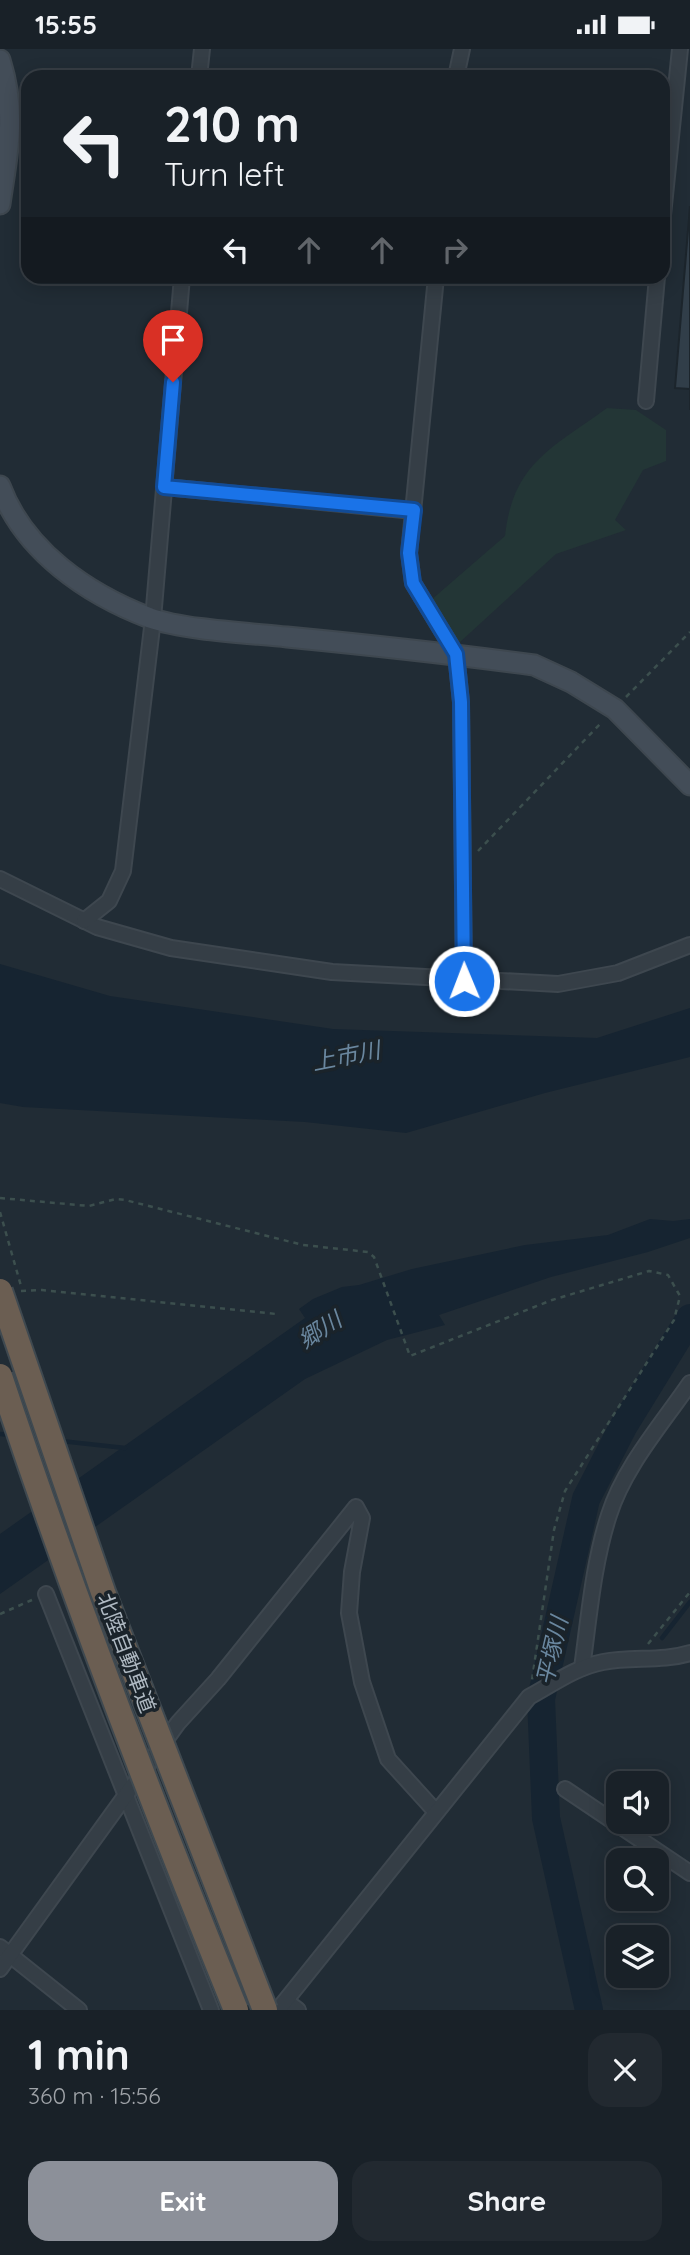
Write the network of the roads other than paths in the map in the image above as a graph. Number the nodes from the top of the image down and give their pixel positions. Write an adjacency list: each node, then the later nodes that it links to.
1 (202, 49): 5 (street)
2 (462, 49): 6 (street)
3 (680, 49): 7 (street)
4 (0, 60): 8 (street)
5 (200, 70)
6 (458, 70)
7 (670, 147)
8 (0, 204)
9 (181, 284): 14 (street)
10 (435, 284): 15 (street)
11 (656, 284): 12 (street)
12 (646, 401)
13 (0, 486): 16 (street)
14 (164, 487): 15 (street); 16 (street)
15 (414, 510): 17 (street)
16 (153, 619): 17 (street); 20 (street)
17 (456, 654): 18 (street); 22 (street)
18 (690, 785)
19 (0, 879): 20 (street)
20 (84, 921): 22 (street)
21 (690, 944): 22 (street)
22 (464, 981)
23 (11, 1291): 35 (highway, 北陸自動車道, bridge)
24 (0, 1376): 38 (highway, 北陸自動車道, bridge)
25 (690, 1383): 28 (street)
26 (46, 1594): 30 (street)
27 (690, 1653): 28 (street)
28 (578, 1670): 31 (street)
29 (565, 1789): 32 (street)
30 (125, 1795): 31 (street); 33 (street); 37 (street)
31 (436, 1812): 35 (street)
32 (690, 1874)
33 (5, 1951): 34 (street); 36 (street)
34 (0, 1969)
35 (276, 2007): 39 (street)
36 (79, 2010)
37 (211, 2010)
38 (236, 2010)
39 (298, 2010)

